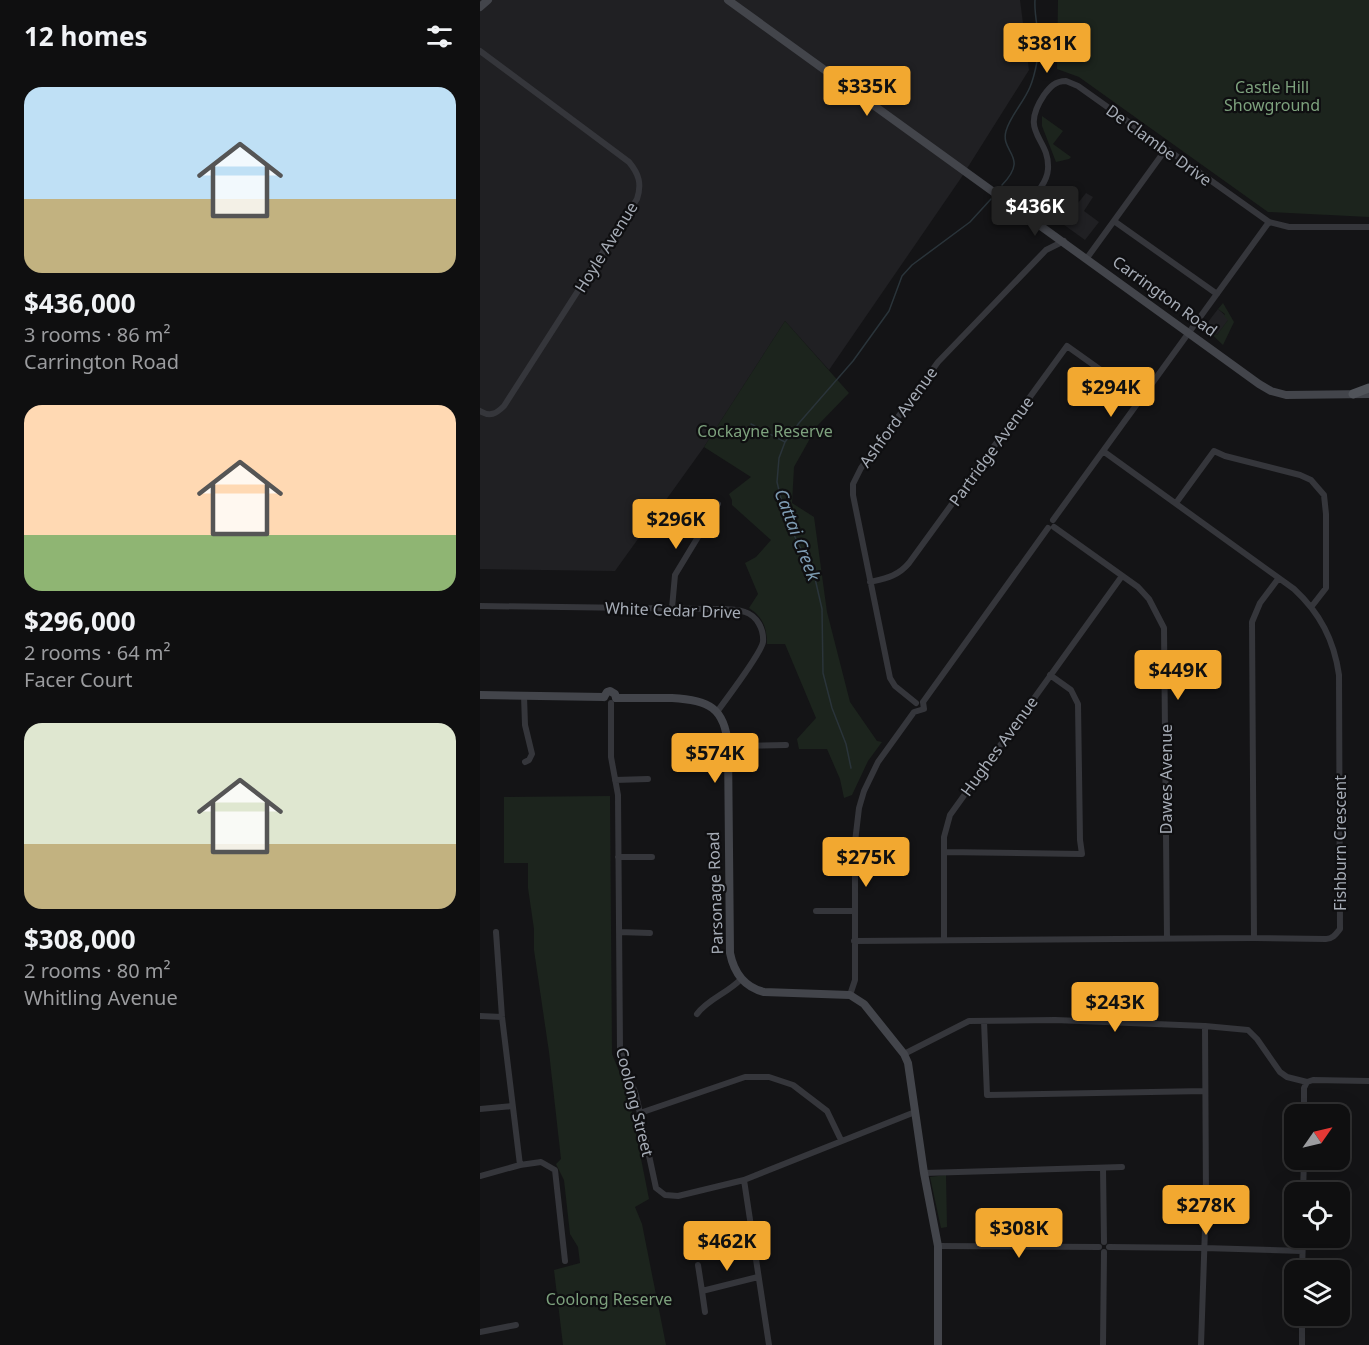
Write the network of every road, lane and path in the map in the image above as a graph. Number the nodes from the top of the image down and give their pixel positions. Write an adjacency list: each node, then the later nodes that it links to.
1 (488, 0): 3 (street)
2 (728, 0): 6 (street, Carrington Road)
3 (480, 7)
4 (480, 51): 18 (street, Hoyle Avenue)
5 (1166, 150): 6 (street, De Clambe Drive); 7 (street); 8 (street, De Clambe Drive)
6 (1021, 211): 10 (street, Carrington Road)
7 (1114, 221): 11 (street); 12 (street)
8 (1269, 222): 9 (street, De Clambe Drive); 12 (street)
9 (1369, 227)
10 (1064, 242): 11 (street, Carrington Road); 25 (street, Ashford Avenue)
11 (1087, 258): 13 (street, Carrington Road)
12 (1217, 294): 13 (street)
13 (1189, 332): 15 (street, Carrington Road); 17 (street)
14 (1369, 388): 15 (main road)
15 (1353, 394): 16 (street, Carrington Road)
16 (1369, 394)
17 (1140, 398): 19 (street); 25 (street, Partridge Avenue)
18 (483, 413)
19 (1103, 451): 20 (street, Fishburn Crescent); 22 (street)
20 (1176, 503): 24 (street, Fishburn Crescent); 27 (street)
21 (718, 504): 28 (street)
22 (1052, 525): 23 (street, Dawes Avenue); 33 (street)
23 (1122, 576): 29 (street, Hughes Avenue); 48 (street, Dawes Avenue)
24 (1278, 579): 27 (street, Fishburn Crescent); 49 (street)
25 (870, 582): 33 (street, Ashford Avenue)
26 (480, 606): 28 (street, White Cedar Drive)
27 (1312, 606): 49 (street, Fishburn Crescent)
28 (672, 608): 34 (street, White Cedar Drive)
29 (1050, 675): 40 (street, Hughes Avenue); 40 (street)
30 (480, 695): 31 (street)
31 (524, 696): 32 (street); 37 (street)
32 (610, 699): 34 (street); 39 (street, Coolong Street)
33 (919, 705): 44 (street)
34 (717, 712): 36 (street, Parsonage Road)
35 (786, 745): 36 (street)
36 (728, 746): 52 (street, Parsonage Road)
37 (525, 762)
38 (648, 778): 39 (street)
39 (615, 780): 41 (street, Coolong Street)
40 (944, 852): 50 (street, Hughes Avenue)
41 (618, 857): 42 (street); 46 (street, Coolong Street)
42 (652, 857)
43 (816, 911): 44 (street)
44 (854, 911): 51 (street)
45 (496, 932): 56 (street)
46 (619, 932): 47 (street); 69 (street, Coolong Street)
47 (650, 933)
48 (1167, 938): 49 (street, Fishburn Crescent); 50 (street, Fishburn Crescent)
49 (1254, 938)
50 (944, 940): 51 (street, Fishburn Crescent)
51 (854, 941): 53 (street)
52 (741, 979): 53 (street); 54 (street)
53 (850, 995): 59 (street)
54 (697, 1014)
55 (480, 1016): 56 (street)
56 (502, 1017): 66 (street)
57 (984, 1021): 58 (street); 59 (street); 63 (street)
58 (1205, 1026): 61 (street); 62 (street)
59 (904, 1054): 68 (street)
60 (1369, 1081): 61 (street)
61 (1307, 1082): 65 (street)
62 (1205, 1092): 63 (street); 79 (street)
63 (987, 1095): 64 (street)
64 (980, 1098)
65 (1304, 1104)
66 (512, 1106): 67 (street); 71 (street)
67 (480, 1109)
68 (915, 1112): 70 (street, Coolong Street); 74 (street)
69 (640, 1113): 70 (street); 76 (street, Coolong Street)
70 (840, 1140): 76 (street, Coolong Street)
71 (520, 1165): 75 (street); 83 (street)
72 (1122, 1167): 73 (street)
73 (1103, 1168): 74 (street); 78 (street)
74 (924, 1173): 77 (street)
75 (480, 1176)
76 (744, 1180): 85 (street)
77 (938, 1246): 78 (street); 92 (street)
78 (1104, 1247): 79 (street); 93 (street)
79 (1204, 1248): 81 (street); 94 (street)
80 (1302, 1248): 81 (street)
81 (1302, 1251): 82 (street)
82 (1302, 1260)
83 (565, 1262)
84 (698, 1265): 86 (street)
85 (758, 1277): 86 (street); 91 (street)
86 (702, 1291): 87 (street)
87 (705, 1312)
88 (516, 1325): 90 (street)
89 (1302, 1326): 95 (street)
90 (480, 1332)
91 (769, 1345)
92 (938, 1345)
93 (1103, 1345)
94 (1201, 1345)
95 (1302, 1345)

